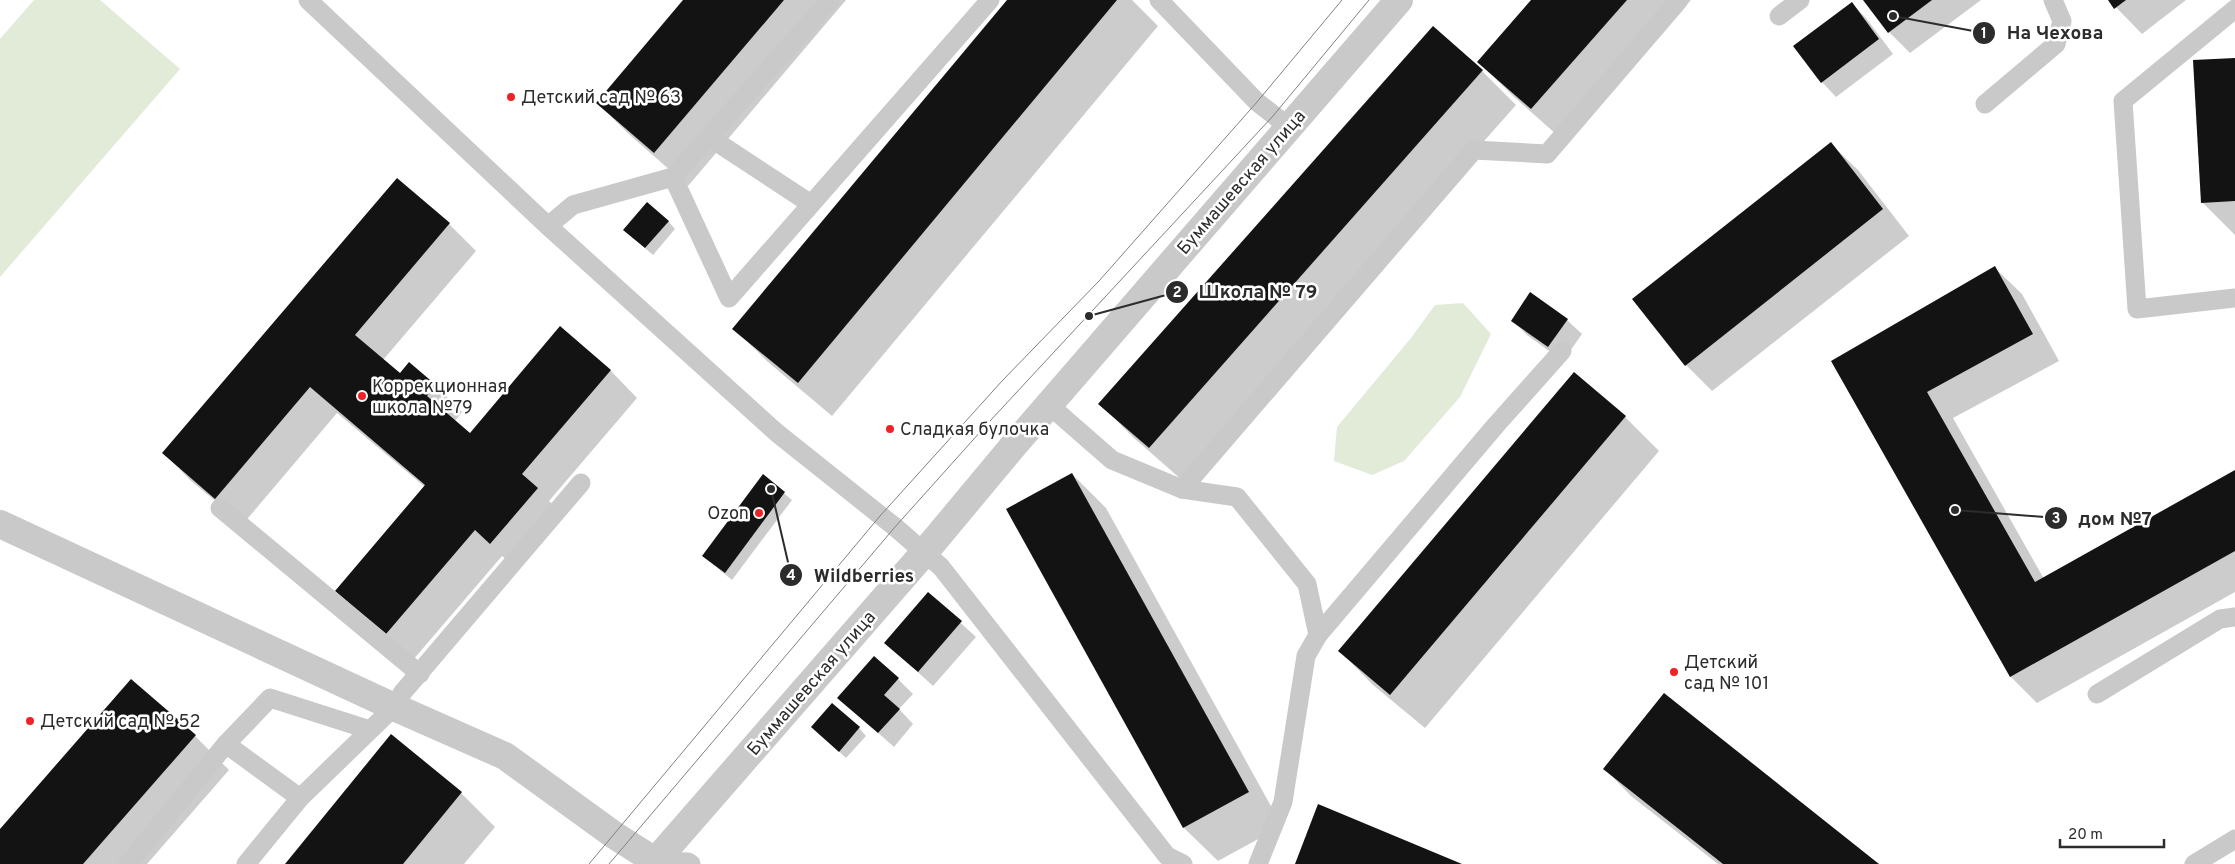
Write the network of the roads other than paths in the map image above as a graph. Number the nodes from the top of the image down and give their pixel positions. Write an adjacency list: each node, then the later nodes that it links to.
1 (308, 0): 16 (lane)
2 (830, 0): 13 (lane)
3 (990, 0): 15 (lane)
4 (1159, 0): 12 (lane)
5 (1399, 0): 12 (street, Буммашевская улица)
6 (1679, 0): 21 (lane)
7 (1800, 0): 10 (lane)
8 (2053, 0): 11 (lane)
9 (2235, 9): 17 (lane)
10 (1779, 16)
11 (1985, 104)
12 (1289, 127): 19 (street, Буммашевская улица)
13 (709, 137): 14 (lane); 15 (lane)
14 (673, 178): 15 (lane); 16 (lane)
15 (811, 204)
16 (548, 226): 24 (lane)
17 (2235, 298)
18 (1562, 351): 26 (lane)
19 (1049, 405): 21 (lane); 24 (street, Буммашевская улица)
20 (581, 483): 27 (lane)
21 (1182, 488): 26 (lane)
22 (220, 508): 27 (lane)
23 (0, 524): 29 (street)
24 (924, 553): 34 (street, Буммашевская улица); 38 (lane)
25 (2235, 617): 28 (lane)
26 (1318, 635): 39 (lane)
27 (420, 674): 29 (lane)
28 (2097, 694)
29 (394, 707): 30 (lane); 34 (street)
30 (370, 730): 31 (lane); 32 (lane)
31 (226, 744): 32 (lane); 35 (lane)
32 (300, 798): 36 (lane)
33 (2235, 840): 40 (lane)
34 (654, 863): 37 (lane)
35 (128, 864)
36 (246, 864)
37 (691, 864)
38 (1183, 864)
39 (1258, 864)
40 (2194, 864)

